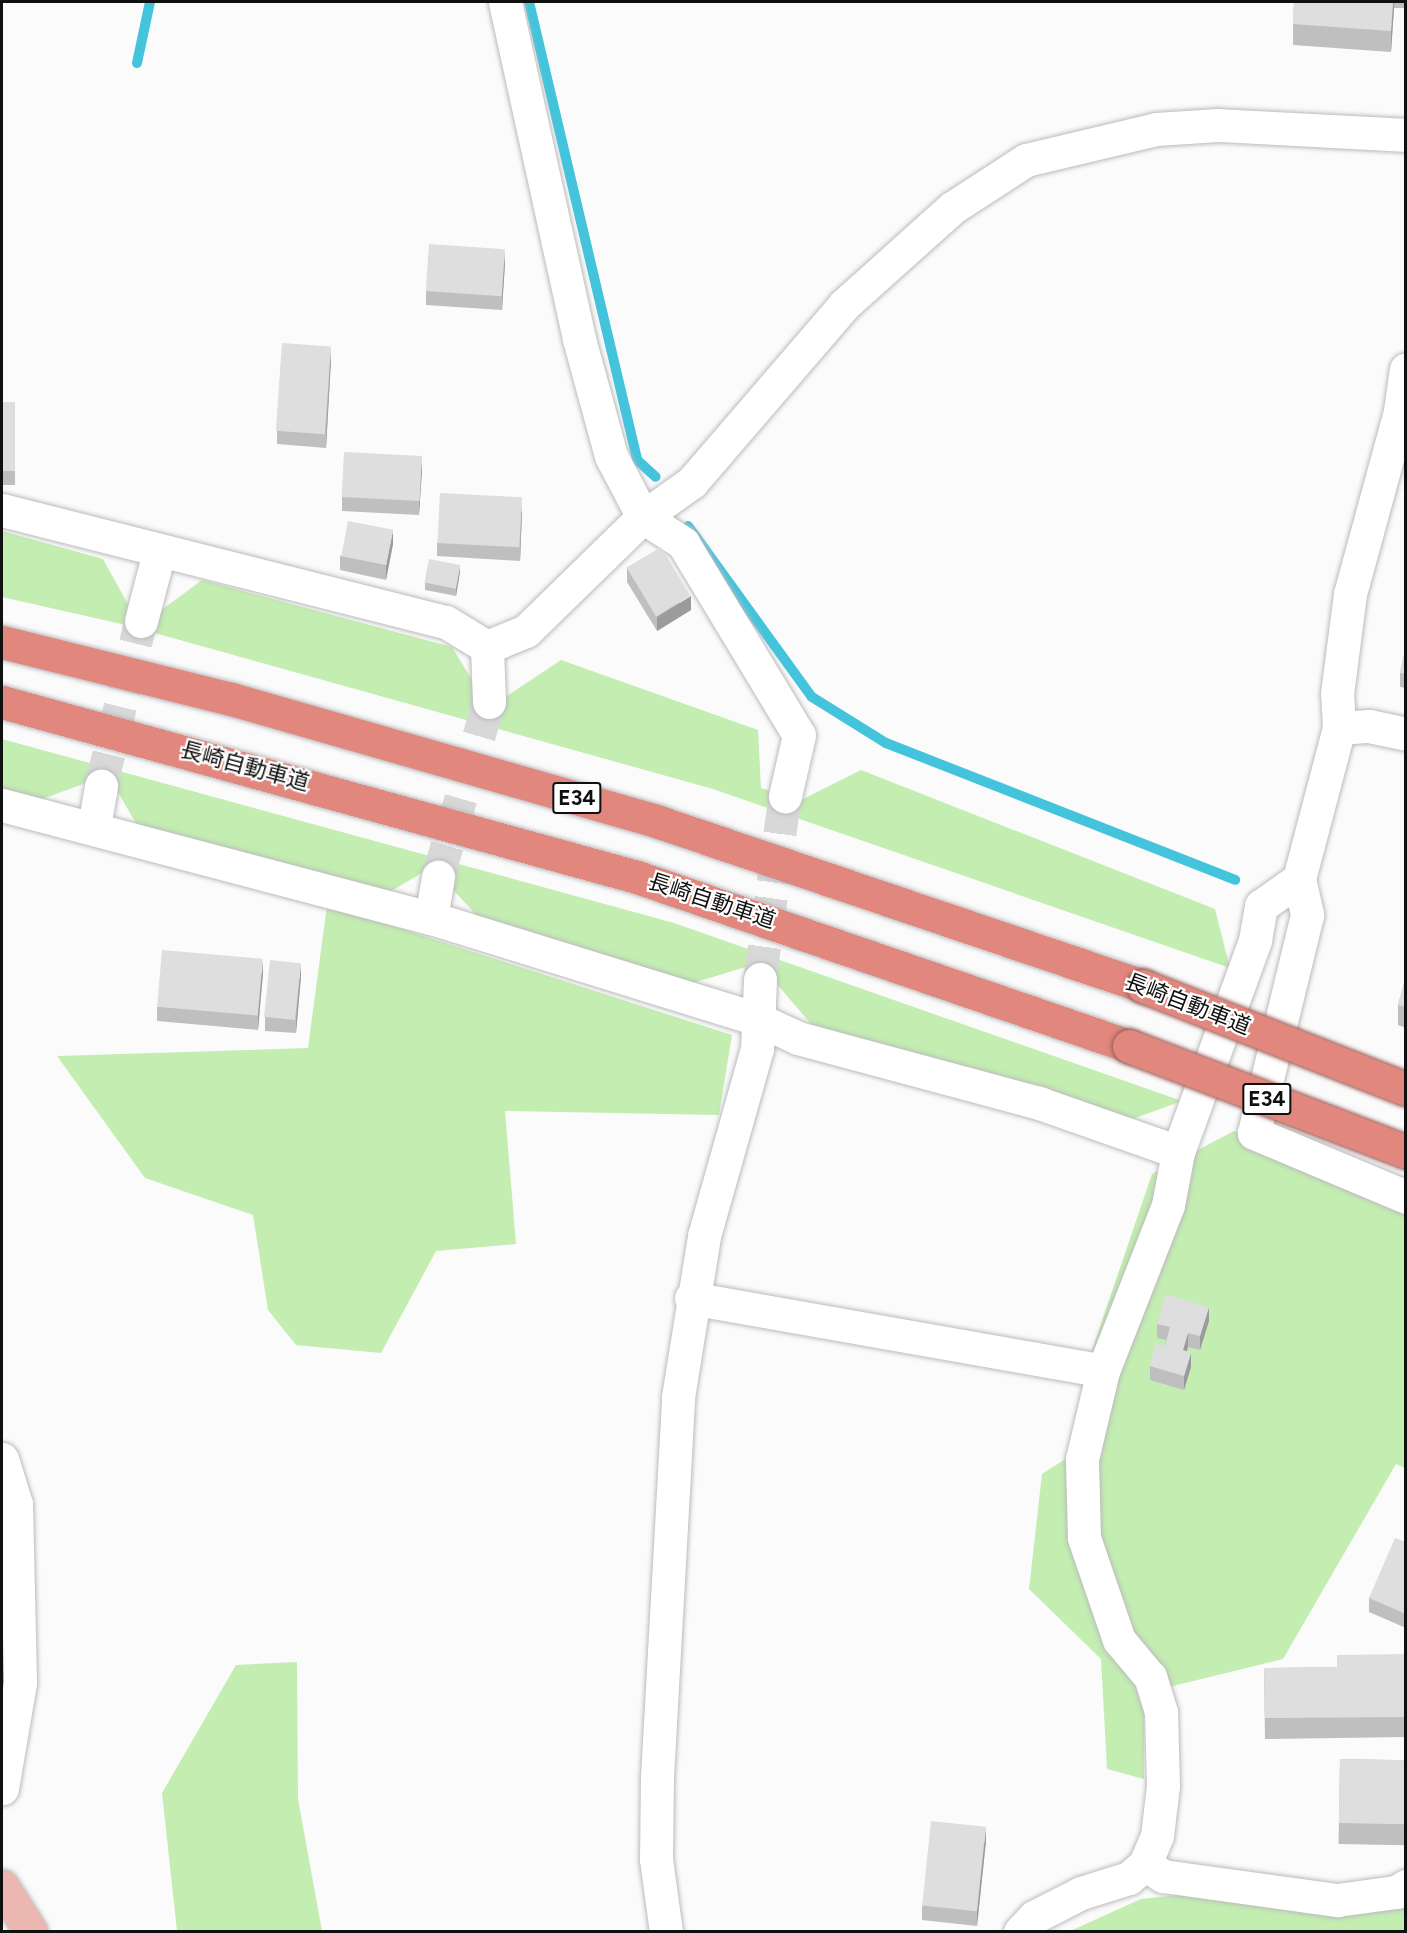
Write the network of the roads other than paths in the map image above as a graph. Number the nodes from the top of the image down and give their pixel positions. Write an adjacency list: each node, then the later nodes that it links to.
1 (505, 2): 5 (street)
2 (1406, 135): 5 (street)
3 (1406, 369): 12 (street)
4 (2, 510): 6 (street)
5 (643, 517): 9 (street); 15 (street)
6 (159, 552): 7 (street); 9 (street)
7 (141, 621)
8 (2, 642): 23 (highway, 長崎自動車道 / E34, bridge)
9 (487, 646): 11 (street)
10 (2, 702): 25 (highway, 長崎自動車道 / E34, bridge)
11 (489, 702)
12 (1339, 728): 13 (street); 19 (street)
13 (1406, 734)
14 (101, 786): 17 (street)
15 (785, 796)
16 (2, 805): 17 (street)
17 (94, 826): 20 (street)
18 (438, 877): 20 (street)
19 (1299, 879): 24 (street); 26 (street)
20 (431, 918): 22 (street)
21 (760, 979): 22 (street)
22 (755, 1018): 24 (street); 27 (street)
23 (1406, 1089)
24 (1178, 1152): 28 (street)
25 (1406, 1152)
26 (1406, 1197)
27 (691, 1298): 28 (street); 35 (street)
28 (1103, 1371): 31 (street)
29 (2, 1459): 30 (street)
30 (2, 1788)
31 (1145, 1864): 33 (street); 36 (street)
32 (2, 1886): 34 (main road)
33 (1406, 1886)
34 (31, 1932)
35 (666, 1932)
36 (1020, 1932)

